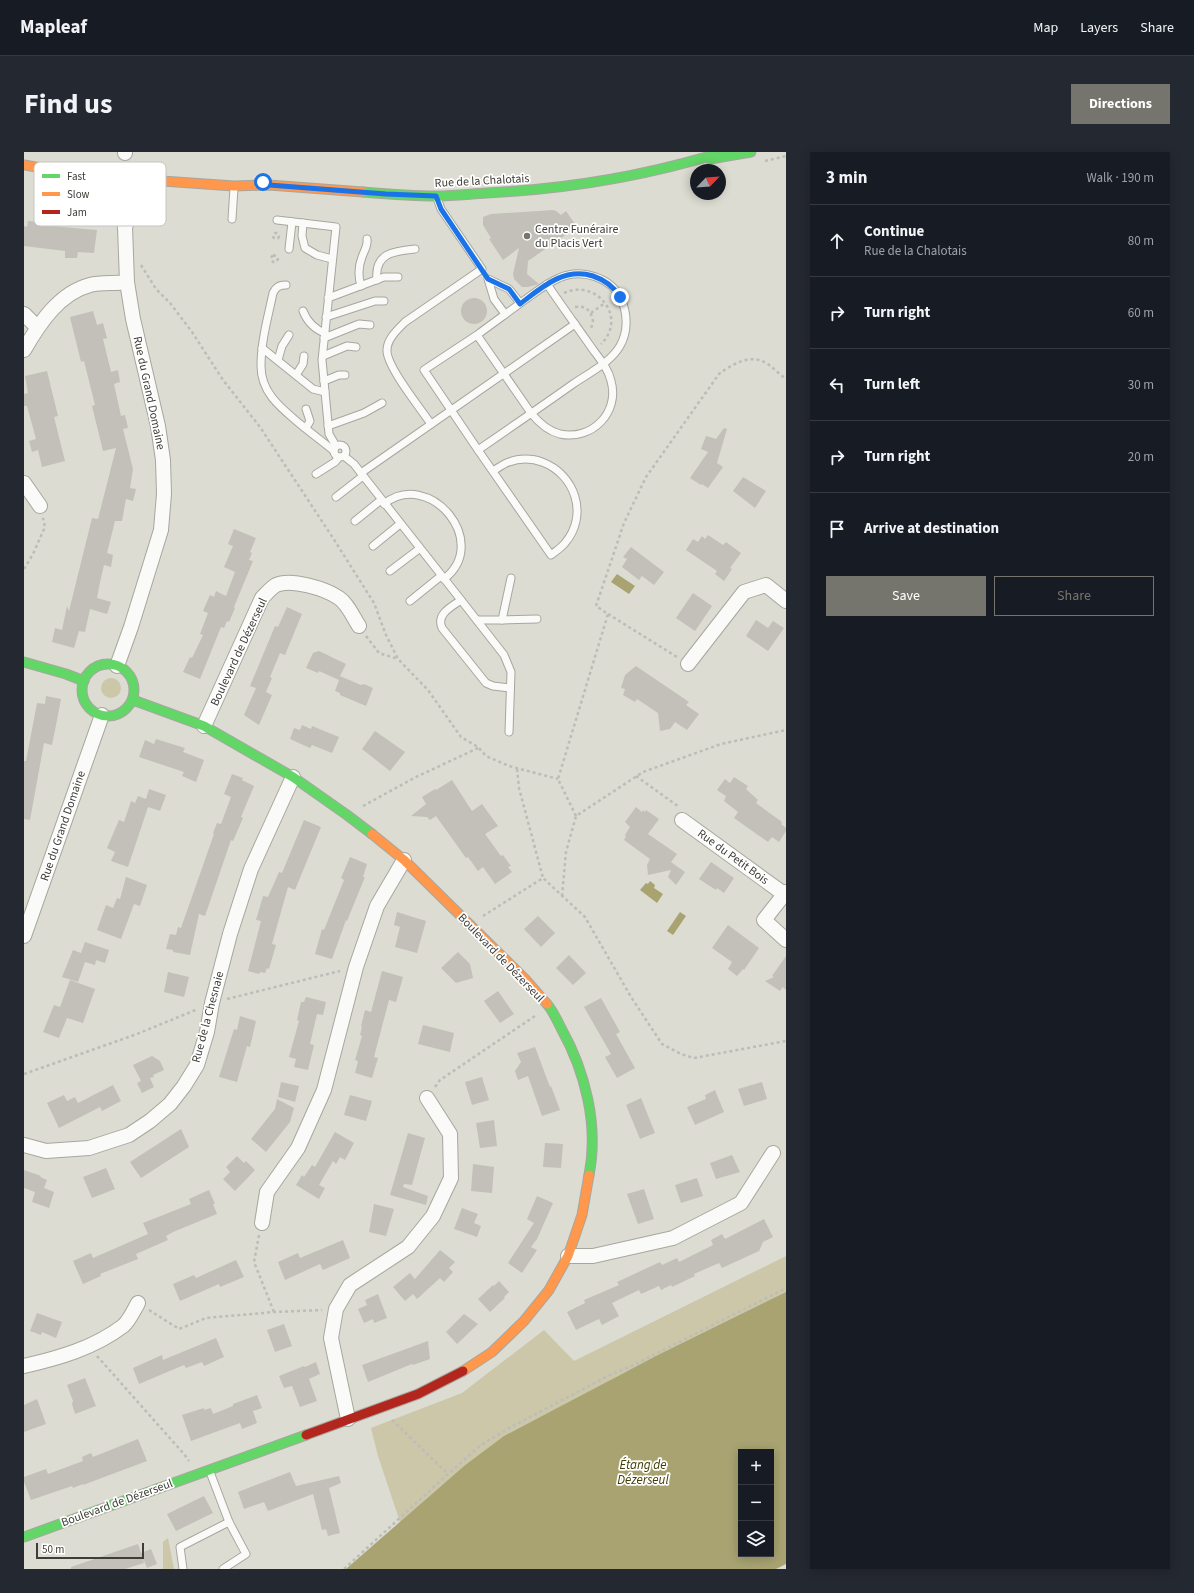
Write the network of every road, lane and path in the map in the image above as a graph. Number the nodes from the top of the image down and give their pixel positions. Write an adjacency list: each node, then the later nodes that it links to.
1 (723, 152): 5 (street, Rue de la Chalotais)
2 (751, 152): 5 (street, Rue de la Chalotais)
3 (46, 159): 4 (street)
4 (24, 160)
5 (694, 161): 12 (street, Rue de la Chalotais)
6 (24, 165): 7 (street, Rue de la Chalotais)
7 (34, 167)
8 (227, 176): 10 (street, Rue de la Chalotais)
9 (166, 181): 11 (street, Rue de la Chalotais)
10 (269, 185): 11 (street, Rue de la Chalotais); 12 (street, Rue de la Chalotais)
11 (234, 186): 13 (lane)
12 (436, 196): 25 (lane)
13 (232, 218)
14 (277, 220): 15 (lane)
15 (292, 222): 16 (lane); 20 (lane)
16 (303, 223): 24 (lane); 24 (lane)
17 (125, 227): 21 (street, Rue du Grand Domaine)
18 (366, 239): 32 (lane)
19 (415, 248): 28 (lane)
20 (289, 249)
21 (126, 250): 29 (street, Rue du Grand Domaine); 96 (path)
22 (280, 252): 23 (path)
23 (276, 256)
24 (332, 259): 34 (lane)
25 (482, 269): 27 (lane); 67 (lane)
26 (398, 277): 28 (lane)
27 (488, 279): 37 (lane); 41 (lane)
28 (377, 280): 32 (lane)
29 (127, 282): 45 (street); 99 (street, Rue du Grand Domaine)
30 (546, 284): 33 (lane); 37 (lane); 56 (lane)
31 (286, 285): 50 (lane)
32 (361, 286): 34 (lane)
33 (555, 297): 36 (path); 43 (lane)
34 (328, 298): 42 (lane)
35 (384, 301): 42 (lane)
36 (605, 303): 39 (path); 52 (path)
37 (520, 304): 41 (lane)
38 (303, 311): 48 (lane)
39 (591, 313)
40 (24, 314): 45 (street)
41 (505, 314): 47 (lane)
42 (326, 317): 48 (lane)
43 (575, 324): 52 (lane); 57 (lane)
44 (370, 325): 48 (lane)
45 (37, 327): 51 (street)
46 (289, 334): 55 (lane)
47 (477, 335): 57 (lane); 65 (lane)
48 (325, 336): 54 (lane)
49 (356, 347): 54 (lane)
50 (262, 348): 55 (lane); 69 (lane)
51 (24, 350)
52 (593, 350): 56 (lane)
53 (304, 356): 58 (lane)
54 (323, 356): 61 (lane)
55 (278, 360): 58 (lane)
56 (603, 363): 66 (lane); 66 (lane)
57 (503, 373): 65 (lane); 66 (lane)
58 (296, 375): 62 (lane)
59 (345, 375): 61 (lane)
60 (786, 379): 91 (path)
61 (324, 381): 62 (lane)
62 (325, 392): 68 (lane)
63 (382, 403): 68 (lane)
64 (306, 408): 69 (lane)
65 (451, 410): 67 (lane); 71 (lane)
66 (531, 413): 71 (lane)
67 (431, 424): 75 (lane)
68 (328, 426): 70 (lane)
69 (306, 428): 70 (lane)
70 (335, 448): 72 (lane); 72 (lane)
71 (478, 450): 73 (lane)
72 (341, 457): 74 (lane); 75 (lane)
73 (493, 472): 73 (lane)
74 (316, 474)
75 (362, 474): 77 (lane); 78 (lane)
76 (24, 483): 79 (street)
77 (336, 497)
78 (383, 502): 80 (lane); 81 (lane); 86 (lane)
79 (40, 506): 84 (path)
80 (355, 521)
81 (400, 524): 82 (lane); 83 (lane)
82 (373, 546)
83 (419, 549): 85 (lane); 86 (lane)
84 (24, 569)
85 (390, 571)
86 (442, 577): 88 (lane); 89 (lane)
87 (511, 578): 94 (lane)
88 (410, 600)
89 (461, 600): 93 (lane); 101 (lane)
90 (786, 601): 98 (street)
91 (608, 614): 98 (path); 111 (path)
92 (537, 619): 94 (lane)
93 (477, 620): 94 (lane); 101 (lane)
94 (502, 620)
95 (359, 626): 96 (path); 104 (street, Boulevard de Dézerseul)
96 (398, 659): 107 (path)
97 (24, 662): 100 (street)
98 (688, 664)
99 (117, 666): 100 (street); 102 (street)
100 (84, 681): 103 (street)
101 (510, 688): 106 (lane)
102 (133, 700): 103 (street); 104 (street, Boulevard de Dézerseul)
103 (102, 715): 120 (street, Rue du Grand Domaine)
104 (204, 726): 110 (street, Boulevard de Dézerseul)
105 (786, 730): 109 (path)
106 (509, 732)
107 (478, 748): 108 (path); 112 (path)
108 (517, 769): 111 (path); 116 (path)
109 (636, 776): 113 (path); 114 (path)
110 (293, 777): 112 (street, Boulevard de Dézerseul); 123 (street, Rue de la Chesnaie)
111 (558, 779): 113 (path)
112 (347, 815): 115 (street, Boulevard de Dézerseul)
113 (576, 816): 118 (path)
114 (682, 820): 117 (street, Rue du Petit Bois)
115 (404, 860): 119 (street, Boulevard de Dézerseul); 122 (street)
116 (543, 878): 118 (path); 119 (path)
117 (785, 893): 121 (street, Rue du Petit Bois)
118 (562, 896): 125 (path)
119 (469, 925): 124 (street, Boulevard de Dézerseul)
120 (24, 936)
121 (786, 940)
122 (356, 967): 123 (path); 130 (street)
123 (212, 1003): 126 (path); 128 (street, Rue de la Chesnaie)
124 (549, 1006): 127 (path); 131 (street, Boulevard de Dézerseul)
125 (786, 1041)
126 (24, 1074)
127 (427, 1098): 134 (street)
128 (24, 1146)
129 (773, 1153): 131 (street)
130 (262, 1223): 135 (path)
131 (568, 1256): 138 (street, Boulevard de Dézerseul)
132 (786, 1288): 142 (path)
133 (138, 1303): 135 (path); 136 (street)
134 (336, 1309): 135 (path); 139 (street)
135 (274, 1312)
136 (89, 1347): 137 (street); 141 (path)
137 (24, 1366)
138 (378, 1408): 139 (street, Boulevard de Dézerseul); 142 (path)
139 (348, 1419): 140 (street, Boulevard de Dézerseul)
140 (209, 1470): 141 (street, Boulevard de Dézerseul); 143 (lane)
141 (197, 1473): 144 (street, Boulevard de Dézerseul)
142 (448, 1474): 147 (path)
143 (229, 1522): 145 (lane); 146 (lane)
144 (24, 1537)
145 (183, 1569)
146 (222, 1569)
147 (344, 1569)

